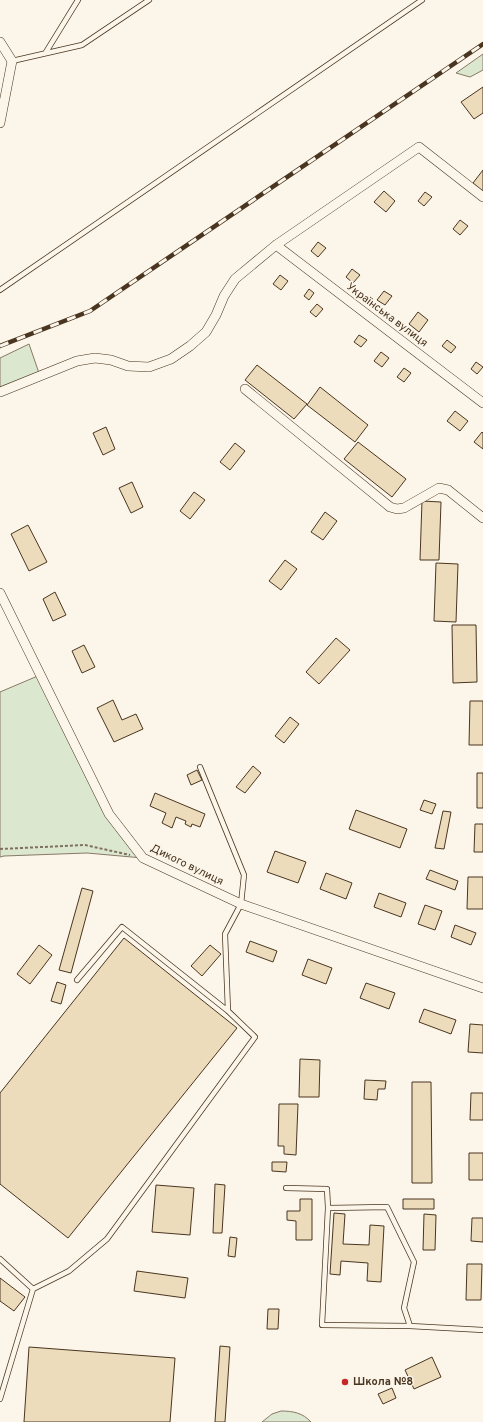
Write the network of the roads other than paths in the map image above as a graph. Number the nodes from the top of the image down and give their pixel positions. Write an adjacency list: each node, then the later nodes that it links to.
1 (78, 0): 5 (lane)
2 (149, 0): 5 (lane)
3 (422, 0): 10 (lane)
4 (0, 42): 6 (street)
5 (46, 52): 6 (lane)
6 (12, 61): 7 (street)
7 (0, 122)
8 (483, 197): 9 (street)
9 (276, 245): 12 (street); 13 (street, Українська вулиця)
10 (0, 290)
11 (245, 389): 14 (street)
12 (0, 392)
13 (483, 404)
14 (483, 518)
15 (0, 593): 17 (street, Дикого вулиця)
16 (200, 767): 17 (lane)
17 (241, 904): 19 (street, Дикого вулиця); 20 (lane)
18 (77, 980): 20 (lane)
19 (483, 988)
20 (228, 1011): 24 (lane)
21 (286, 1188): 22 (lane)
22 (328, 1208): 25 (lane); 25 (lane)
23 (0, 1259): 24 (lane)
24 (33, 1289): 27 (lane)
25 (410, 1326): 26 (lane)
26 (483, 1330)
27 (0, 1400)

